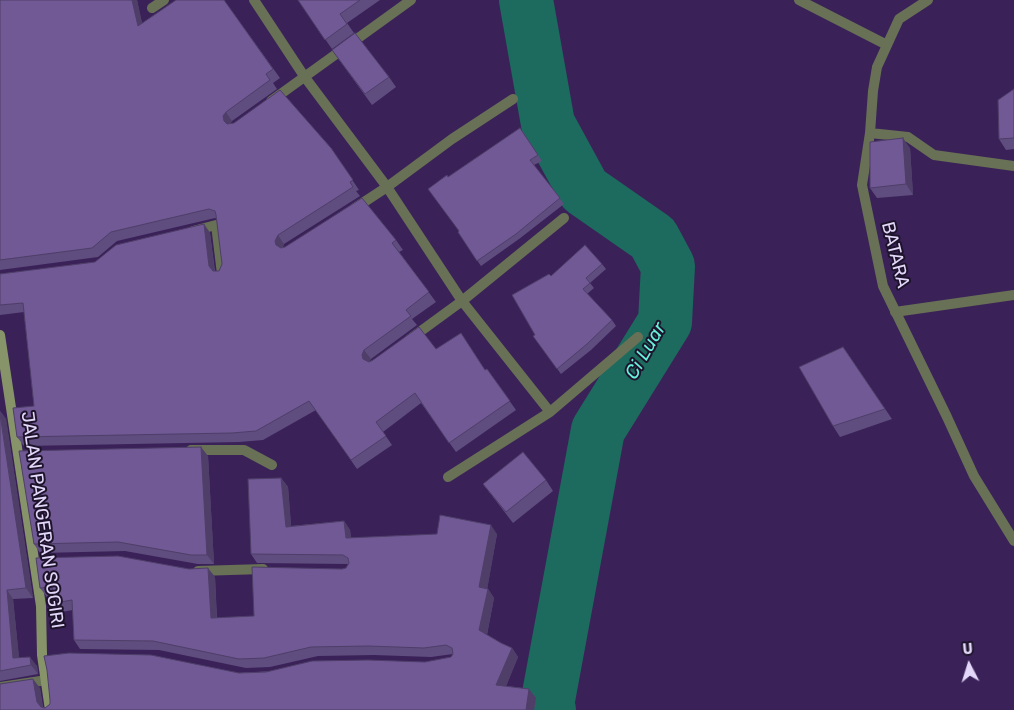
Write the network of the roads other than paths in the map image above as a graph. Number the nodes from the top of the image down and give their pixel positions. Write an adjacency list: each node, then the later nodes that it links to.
1 (164, 0): 6 (street)
2 (254, 0): 8 (street)
3 (411, 0): 8 (street)
4 (798, 0): 7 (street)
5 (928, 0): 7 (street, BATARA)
6 (152, 8)
7 (887, 45): 11 (street, BATARA)
8 (304, 76): 10 (street); 13 (street)
9 (513, 99): 13 (street)
10 (266, 104)
11 (870, 133): 12 (street); 20 (street, BATARA)
12 (1014, 166)
13 (387, 187): 14 (street); 19 (street)
14 (346, 213)
15 (564, 218): 19 (street)
16 (182, 234): 17 (street)
17 (222, 274)
18 (1014, 295): 20 (street)
19 (462, 301): 23 (street); 24 (street)
20 (895, 312): 28 (street, BATARA)
21 (0, 336): 31 (street, JALAN PANGERAN SOGIRI)
22 (638, 337): 24 (street)
23 (399, 347)
24 (550, 412): 27 (street)
25 (176, 450): 26 (street)
26 (272, 465)
27 (448, 477)
28 (1014, 541)
29 (188, 569): 30 (street)
30 (270, 569)
31 (47, 680): 32 (street); 33 (street, JALAN PANGERAN SOGIRI)
32 (0, 687)
33 (50, 710)

